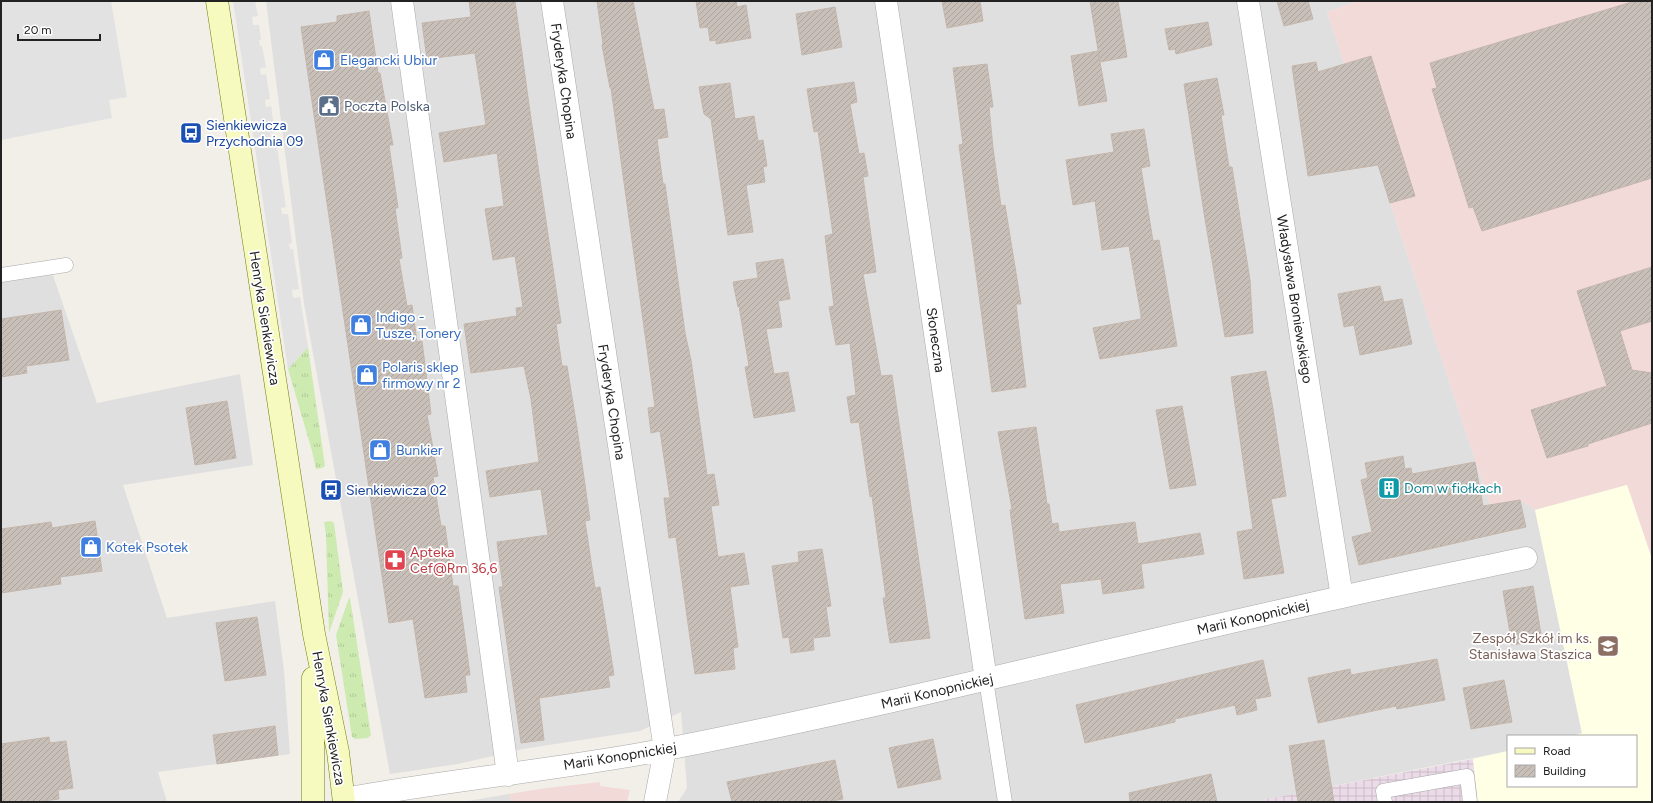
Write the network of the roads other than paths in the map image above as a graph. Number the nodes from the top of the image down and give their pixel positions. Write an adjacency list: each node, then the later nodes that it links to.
1 (217, 1): 10 (street, Henryka Sienkiewicza)
2 (402, 1): 13 (street)
3 (552, 1): 12 (street, Fryderyka Chopina)
4 (886, 1): 11 (street, Słoneczna)
5 (1248, 1): 9 (street, Władysława Broniewskiego)
6 (66, 265): 7 (lane)
7 (1, 275)
8 (1526, 558): 9 (street, Marii Konopnickiej)
9 (1342, 597): 11 (street, Marii Konopnickiej)
10 (314, 634): 14 (street, Henryka Sienkiewicza); 15 (street, Henryka Sienkiewicza)
11 (986, 680): 12 (street, Marii Konopnickiej); 17 (lane)
12 (665, 750): 13 (street, Marii Konopnickiej); 16 (street, Fryderyka Chopina)
13 (508, 775): 14 (street, Marii Konopnickiej)
14 (344, 801)
15 (313, 802)
16 (655, 802)
17 (1005, 802)
18 (1385, 802): 19 (lane)
19 (1470, 802)

